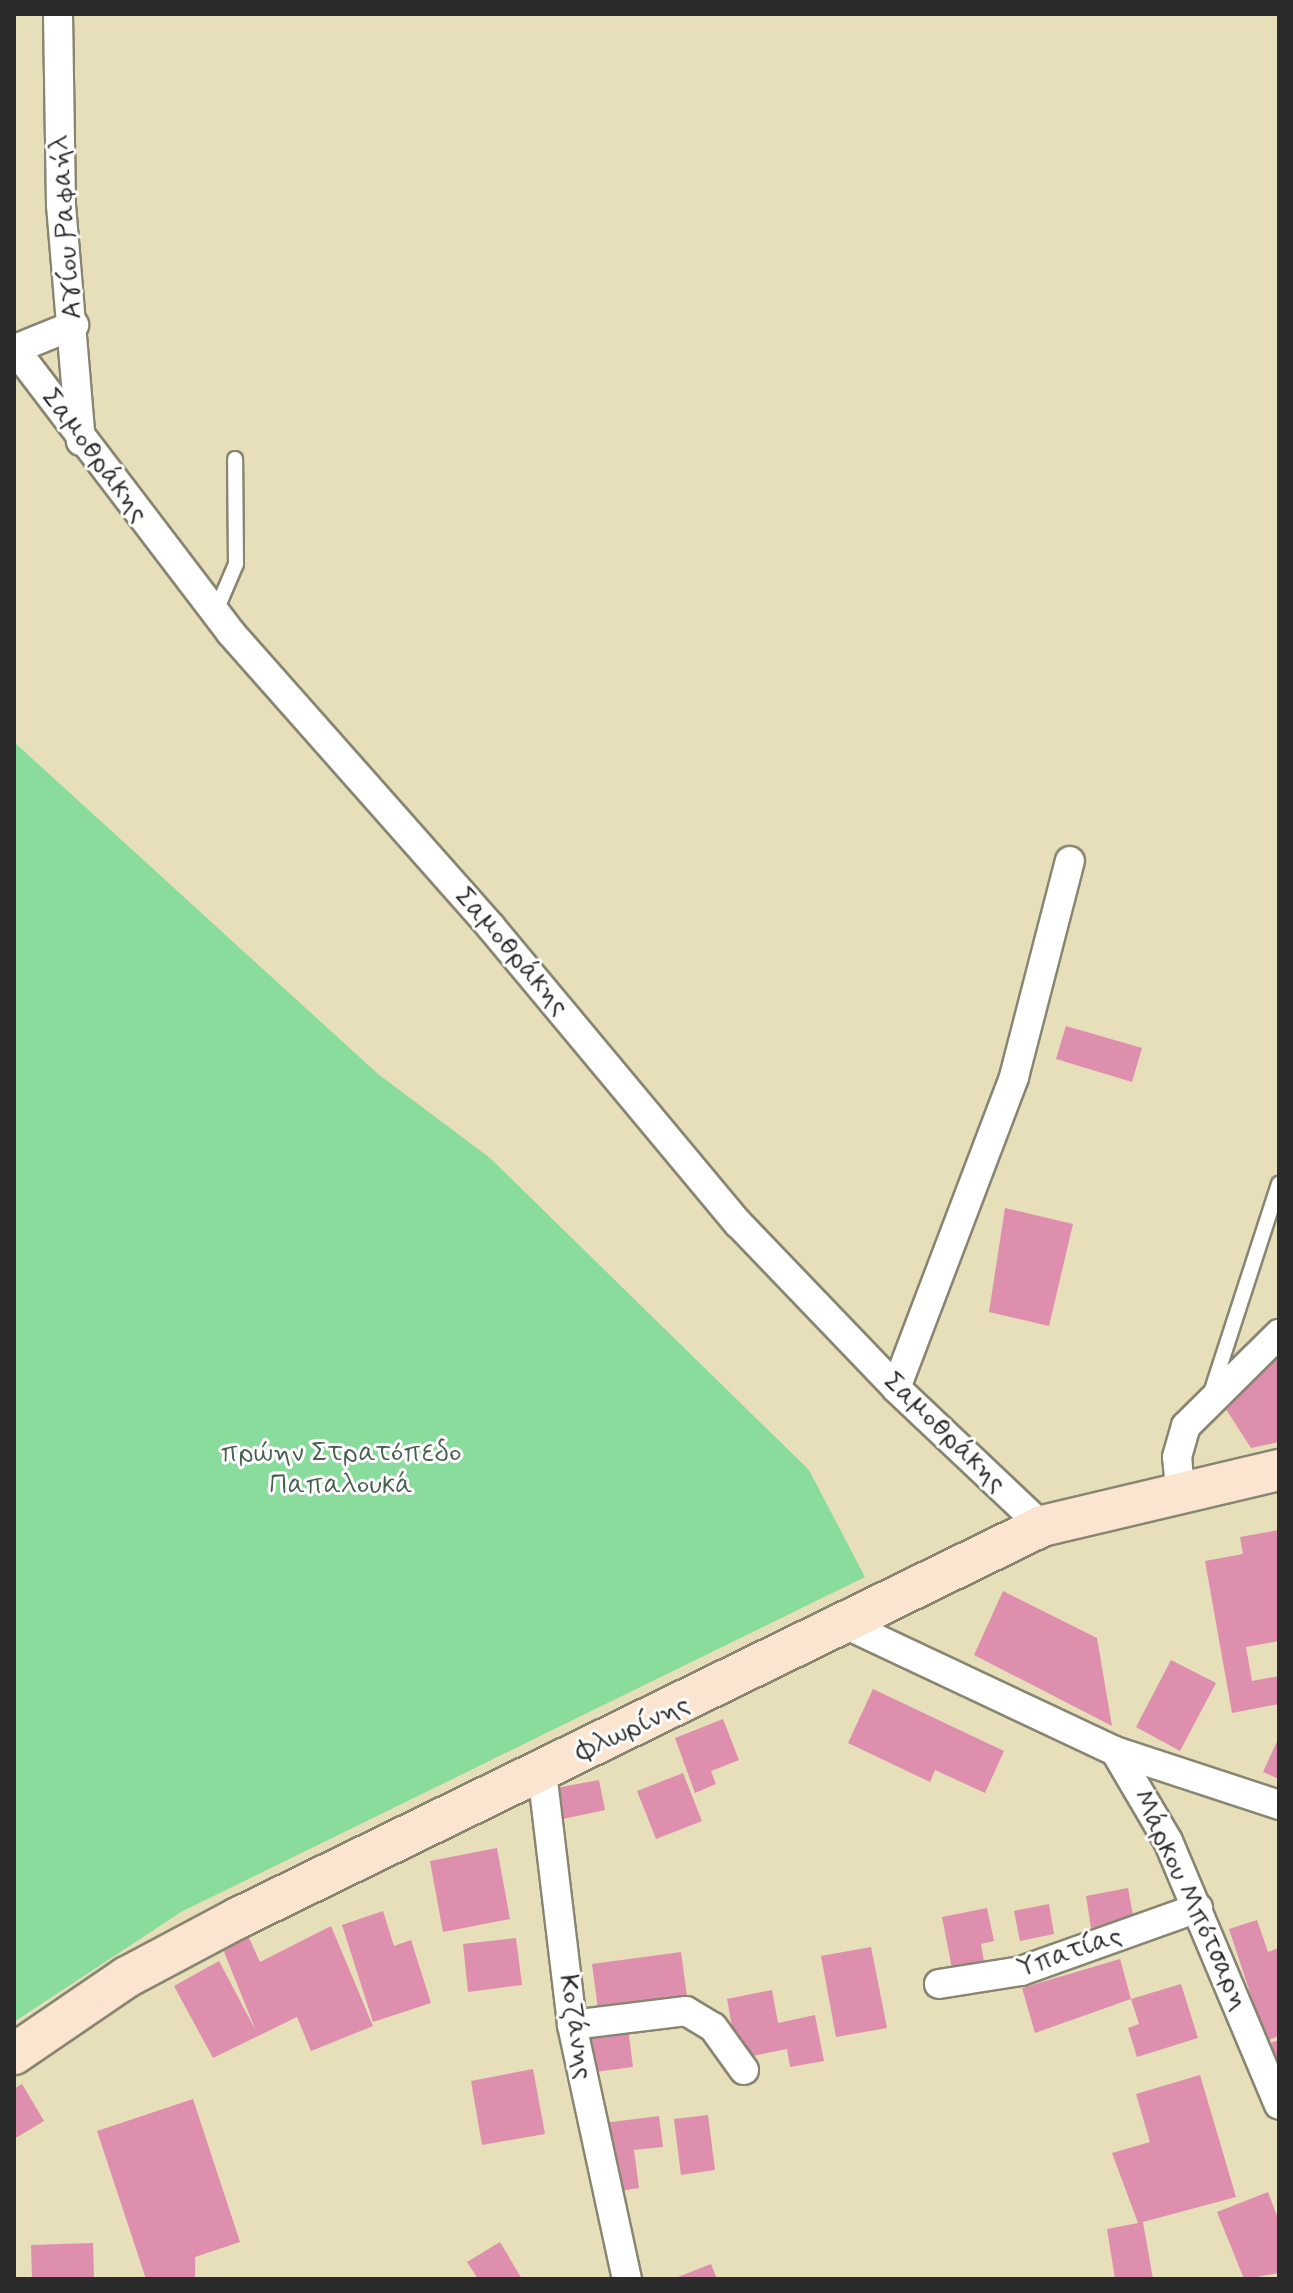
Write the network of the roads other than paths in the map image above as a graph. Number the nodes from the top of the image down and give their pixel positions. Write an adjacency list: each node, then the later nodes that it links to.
1 (58, 14): 2 (street, Αγίου Ραφαήλ)
2 (74, 325): 3 (street); 4 (street, Αγίου Ραφαήλ)
3 (14, 349): 4 (street, Σαμοθράκης)
4 (81, 441): 6 (street, Σαμοθράκης)
5 (235, 459): 6 (lane)
6 (215, 613): 10 (street, Σαμοθράκης)
7 (1070, 861): 10 (street)
8 (1279, 1184): 11 (lane)
9 (1279, 1334): 11 (street)
10 (896, 1388): 14 (street, Σαμοθράκης)
11 (1209, 1398): 13 (street)
12 (1279, 1470): 13 (main road, Φλωρίνης)
13 (1180, 1490): 14 (main road, Φλωρίνης)
14 (1042, 1526): 15 (main road, Φλωρίνης)
15 (847, 1625): 16 (street); 17 (main road, Φλωρίνης)
16 (1115, 1751): 18 (street); 19 (street, Μάρκου Μπότσαρη)
17 (542, 1772): 21 (street, Κοζάνης); 22 (main road, Φλωρίνης)
18 (1279, 1805)
19 (1198, 1908): 20 (street, Υπατίας); 24 (street, Μάρκου Μπότσαρη)
20 (939, 1984)
21 (572, 2025): 23 (street); 25 (street, Κοζάνης)
22 (14, 2054)
23 (744, 2070)
24 (1279, 2105)
25 (627, 2279)

